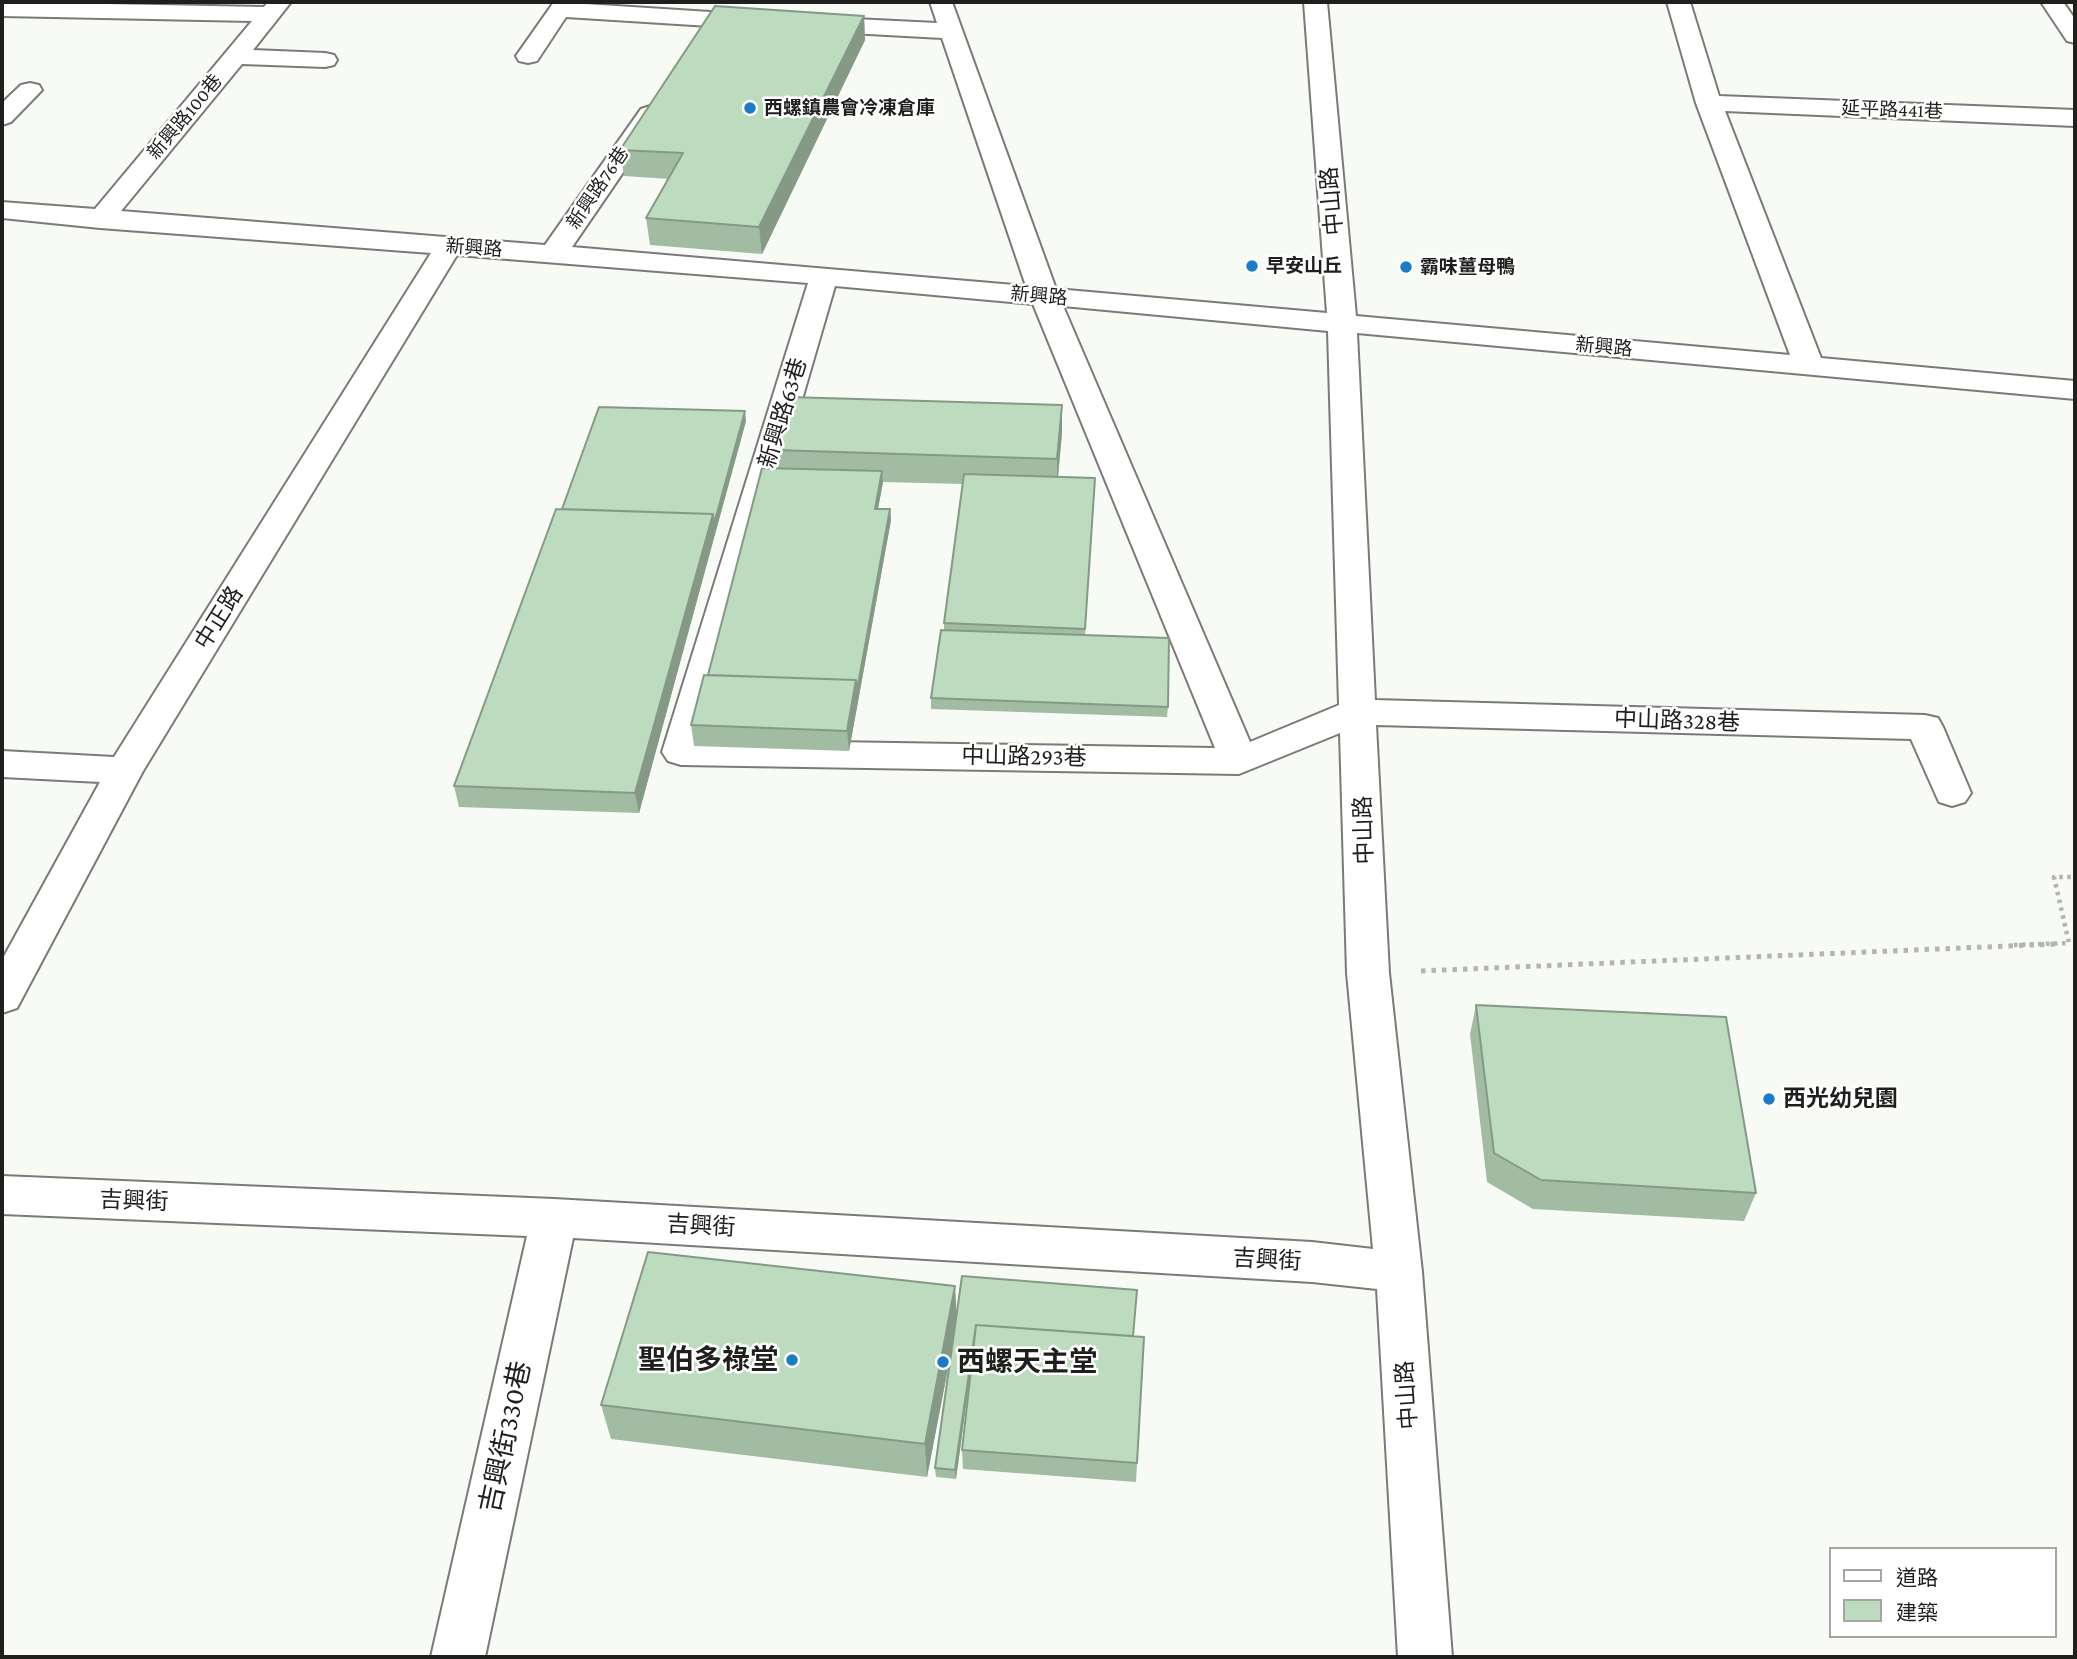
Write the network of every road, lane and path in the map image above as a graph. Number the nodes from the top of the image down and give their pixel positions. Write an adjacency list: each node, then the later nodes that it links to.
1 (941, 2): 9 (street)
2 (1316, 2): 26 (street, 中山路)
3 (1678, 2): 17 (street)
4 (2052, 2): 10 (street)
5 (563, 6): 8 (street); 13 (street)
6 (275, 8): 7 (street, 新興路100巷); 12 (street, 新興路100巷)
7 (2, 9)
8 (714, 19): 9 (street); 11 (street)
9 (951, 32): 25 (street)
10 (2075, 36)
11 (699, 42)
12 (235, 55): 14 (street); 21 (street, 新興路100巷)
13 (528, 56)
14 (324, 60)
15 (30, 90): 18 (street)
16 (661, 97): 23 (street, 新興路76巷)
17 (1709, 103): 19 (street, 延平路441巷); 27 (street)
18 (2, 117)
19 (2075, 118)
20 (2, 210): 21 (street, 新興路)
21 (100, 220): 22 (street, 新興路)
22 (449, 246): 23 (street, 新興路); 33 (street, 中正路)
23 (554, 253): 24 (street, 新興路)
24 (824, 276): 25 (street, 新興路); 30 (street, 新興路63巷)
25 (1044, 296): 26 (street, 新興路); 31 (street)
26 (1342, 324): 27 (street, 新興路); 29 (street, 中山路)
27 (1809, 365): 28 (street, 新興路)
28 (2075, 390)
29 (1357, 712): 31 (street, 中山路293巷); 34 (street, 中山路328巷); 36 (street, 中山路)
30 (681, 752): 31 (street, 中山路293巷)
31 (1239, 761)
32 (2, 764): 33 (street)
33 (125, 771): 37 (street, 中正路)
34 (1952, 793)
35 (2075, 877): 36 (path)
36 (1368, 973): 40 (street, 中山路)
37 (2, 997)
38 (2, 1195): 39 (street, 吉興街)
39 (554, 1217): 40 (street, 吉興街); 41 (street, 吉興街330巷)
40 (1399, 1272): 42 (street, 中山路)
41 (458, 1657)
42 (1424, 1657)

